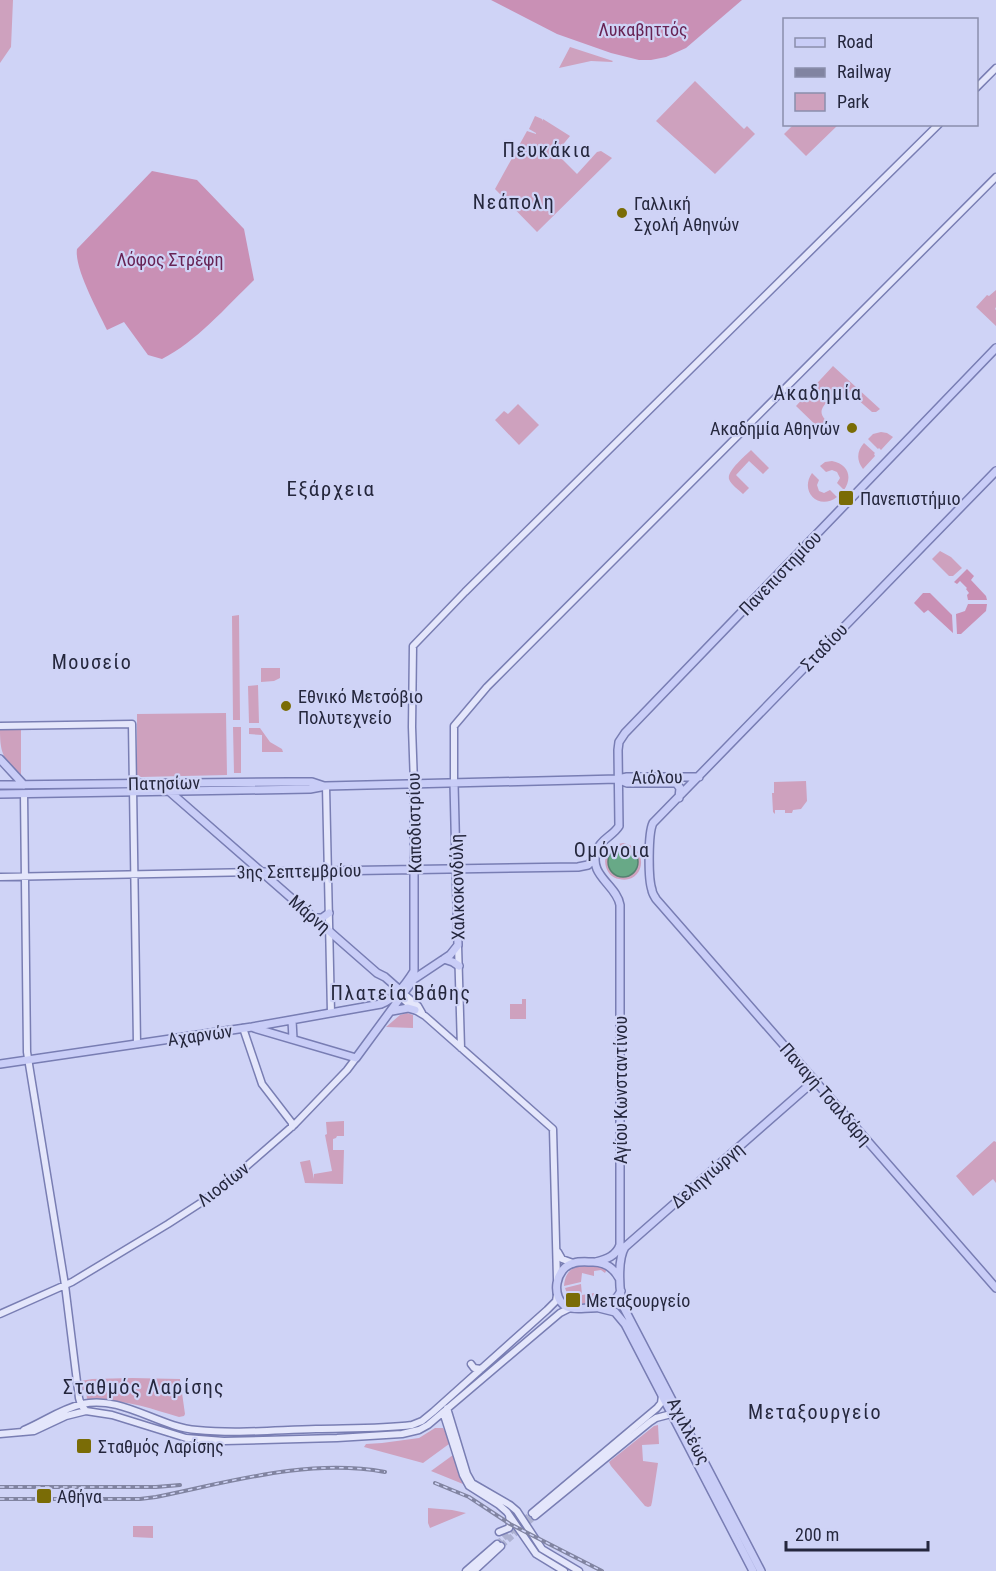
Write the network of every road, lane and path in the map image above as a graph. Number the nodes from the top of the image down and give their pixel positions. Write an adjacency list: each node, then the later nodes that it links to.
1 (996, 68): 2 (main road)
2 (978, 86)
3 (937, 126): 16 (main road, Καποδιστρίου)
4 (996, 177): 13 (main road, Χαλκοκονδύλη)
5 (996, 348): 10 (main road, Πανεπιστημίου)
6 (996, 471): 9 (main road, Σταδίου)
7 (0, 726): 11 (main road)
8 (0, 759): 15 (main road)
9 (699, 777): 10 (main road, Αιόλου); 23 (main road, Σταδίου)
10 (618, 779): 13 (main road, Πατησίων); 23 (main road, Αιόλου); 25 (main road, Πανεπιστημίου)
11 (133, 783): 12 (main road, Πατησίων); 15 (main road, Πατησίων); 19 (main road)
12 (161, 783): 17 (main road, Πατησίων); 20 (main road, Μάρνη)
13 (454, 783): 16 (main road, Πατησίων); 26 (main road, Χαλκοκονδύλη)
14 (0, 784): 15 (main road, Πατησίων)
15 (24, 784)
16 (414, 784): 17 (main road, Πατησίων); 27 (main road, Καποδιστρίου)
17 (326, 786): 18 (main road, Πατησίων); 28 (main road)
18 (194, 791): 20 (main road, Πατησίων); 24 (main road)
19 (133, 792): 20 (main road, Πατησίων); 22 (main road, Πατησίων); 30 (main road)
20 (170, 792): 24 (main road, Μάρνη)
21 (0, 794): 22 (main road, Πατησίων)
22 (24, 794): 31 (main road)
23 (679, 798): 33 (main road, Σταδίου)
24 (190, 809): 29 (main road, Μάρνη)
25 (595, 858): 26 (main road, 3ης Σεπτεμβρίου); 60 (main road, Αγίου Κωνσταντίνου)
26 (456, 869): 27 (main road, 3ης Σεπτεμβρίου); 37 (main road, Χαλκοκονδύλη)
27 (414, 870): 28 (main road, 3ης Σεπτεμβρίου); 42 (main road, Καποδιστρίου)
28 (328, 871): 29 (main road, 3ης Σεπτεμβρίου); 34 (main road)
29 (262, 872): 30 (main road, 3ης Σεπτεμβρίου); 35 (main road, Μάρνη)
30 (134, 873): 31 (main road, 3ης Σεπτεμβρίου); 52 (main road)
31 (25, 876): 32 (main road, 3ης Σεπτεμβρίου); 55 (main road)
32 (0, 877)
33 (656, 899): 57 (main road, Παναγή Τσαλδάρη)
34 (329, 913): 35 (main road); 36 (main road)
35 (314, 918): 36 (main road, Μάρνη)
36 (329, 930): 40 (main road, Μάρνη); 46 (main road)
37 (458, 945): 38 (main road); 39 (main road, Χαλκοκονδύλη)
38 (444, 959): 39 (main road); 43 (main road)
39 (459, 966): 53 (main road, Χαλκοκονδύλη)
40 (377, 973): 41 (main road, Μάρνη); 43 (main road, Μάρνη)
41 (388, 980): 42 (main road); 43 (main road, Μάρνη)
42 (409, 980): 43 (main road, Καποδιστρίου)
43 (401, 994): 44 (main road, Μάρνη); 45 (main road, Λιοσίων); 46 (main road, Αχαρνών); 47 (main road, Μάρνη)
44 (415, 1010): 45 (main road); 47 (main road, Μάρνη)
45 (392, 1011): 54 (main road, Λιοσίων)
46 (331, 1013): 48 (main road, Αχαρνών)
47 (423, 1014): 53 (main road, Μάρνη)
48 (292, 1020): 49 (main road, Αχαρνών); 51 (main road)
49 (252, 1027): 50 (main road, Αχαρνών); 51 (main road)
50 (243, 1028): 52 (main road, Αχαρνών); 58 (main road)
51 (293, 1039): 54 (main road)
52 (137, 1044): 55 (main road, Αχαρνών)
53 (461, 1048): 59 (main road, Μάρνη)
54 (356, 1058): 58 (main road, Λιοσίων)
55 (28, 1060): 56 (main road, Αχαρνών); 64 (main road)
56 (0, 1064)
57 (814, 1081): 63 (main road, Δεληγιώργη); 65 (main road, Παναγή Τσαλδάρη)
58 (293, 1124): 64 (main road, Λιοσίων)
59 (556, 1249): 61 (main road); 62 (main road)
60 (596, 1262): 61 (main road); 63 (main road)
61 (573, 1263): 62 (main road)
62 (557, 1280): 67 (main road)
63 (621, 1280): 66 (main road)
64 (65, 1285): 70 (main road, Λιοσίων); 74 (main road)
65 (996, 1288)
66 (621, 1291): 69 (main road); 78 (main road, Αχιλλέως)
67 (557, 1294): 68 (main road); 72 (main road)
68 (570, 1308): 69 (main road); 77 (main road)
69 (599, 1308): 73 (main road, Αχιλλέως)
70 (0, 1314)
71 (471, 1364): 72 (main road)
72 (482, 1369): 75 (main road)
73 (662, 1396): 78 (main road, Αχιλλέως); 78 (main road)
74 (81, 1404): 75 (main road); 76 (main road); 81 (main road)
75 (443, 1404): 77 (main road)
76 (86, 1411): 79 (main road); 81 (main road)
77 (445, 1411): 79 (main road); 80 (main road); 88 (main road)
78 (675, 1412): 89 (main road, Αχιλλέως); 90 (main road, Αχιλλέως)
79 (432, 1422): 80 (main road)
80 (448, 1427): 83 (main road)
81 (20, 1432): 82 (main road)
82 (0, 1434)
83 (507, 1512): 84 (main road); 87 (main road)
84 (500, 1532)
85 (466, 1571): 86 (main road)
86 (474, 1571)
87 (564, 1571)
88 (579, 1571)
89 (753, 1571)
90 (761, 1571)

